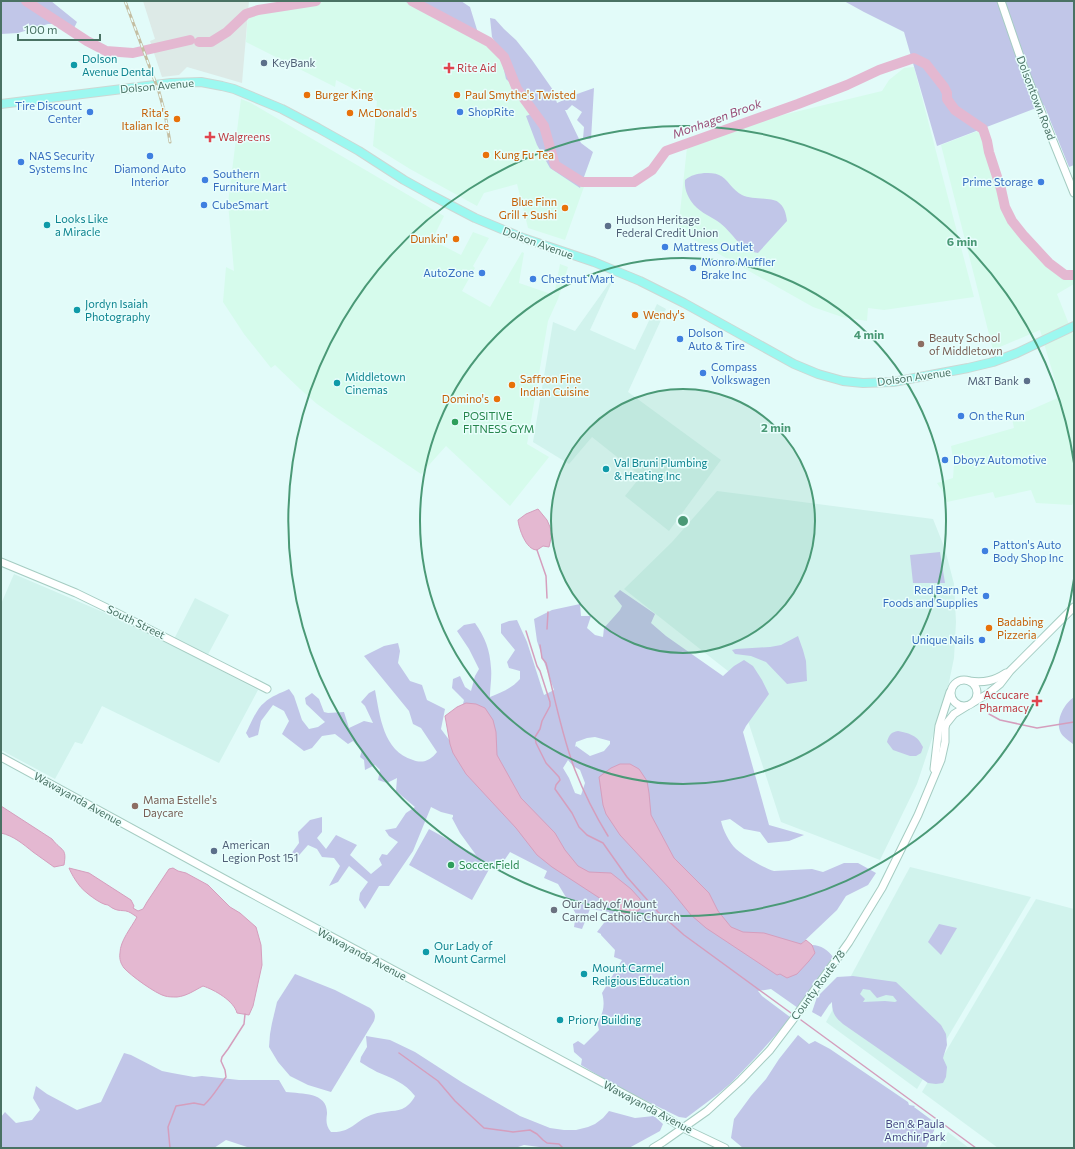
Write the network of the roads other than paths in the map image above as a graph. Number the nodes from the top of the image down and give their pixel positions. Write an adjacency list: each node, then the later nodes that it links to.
1 (1001, 1): 3 (street, Dolsontown Road)
2 (1, 104): 4 (main road, Dolson Avenue)
3 (1074, 193)
4 (1074, 326)
5 (1, 562): 9 (street, South Street)
6 (1074, 607): 7 (street)
7 (1010, 671): 8 (street); 11 (street)
8 (969, 681): 10 (street); 11 (street)
9 (267, 689)
10 (950, 692): 12 (street); 14 (street, County Route 78)
11 (974, 702): 12 (street)
12 (967, 706): 14 (street, County Route 78)
13 (1, 757): 15 (street, Wawayanda Avenue)
14 (932, 781): 15 (street, County Route 78)
15 (684, 1128): 16 (street, County Route 78); 17 (street, Wawayanda Avenue)
16 (653, 1148)
17 (725, 1148)

